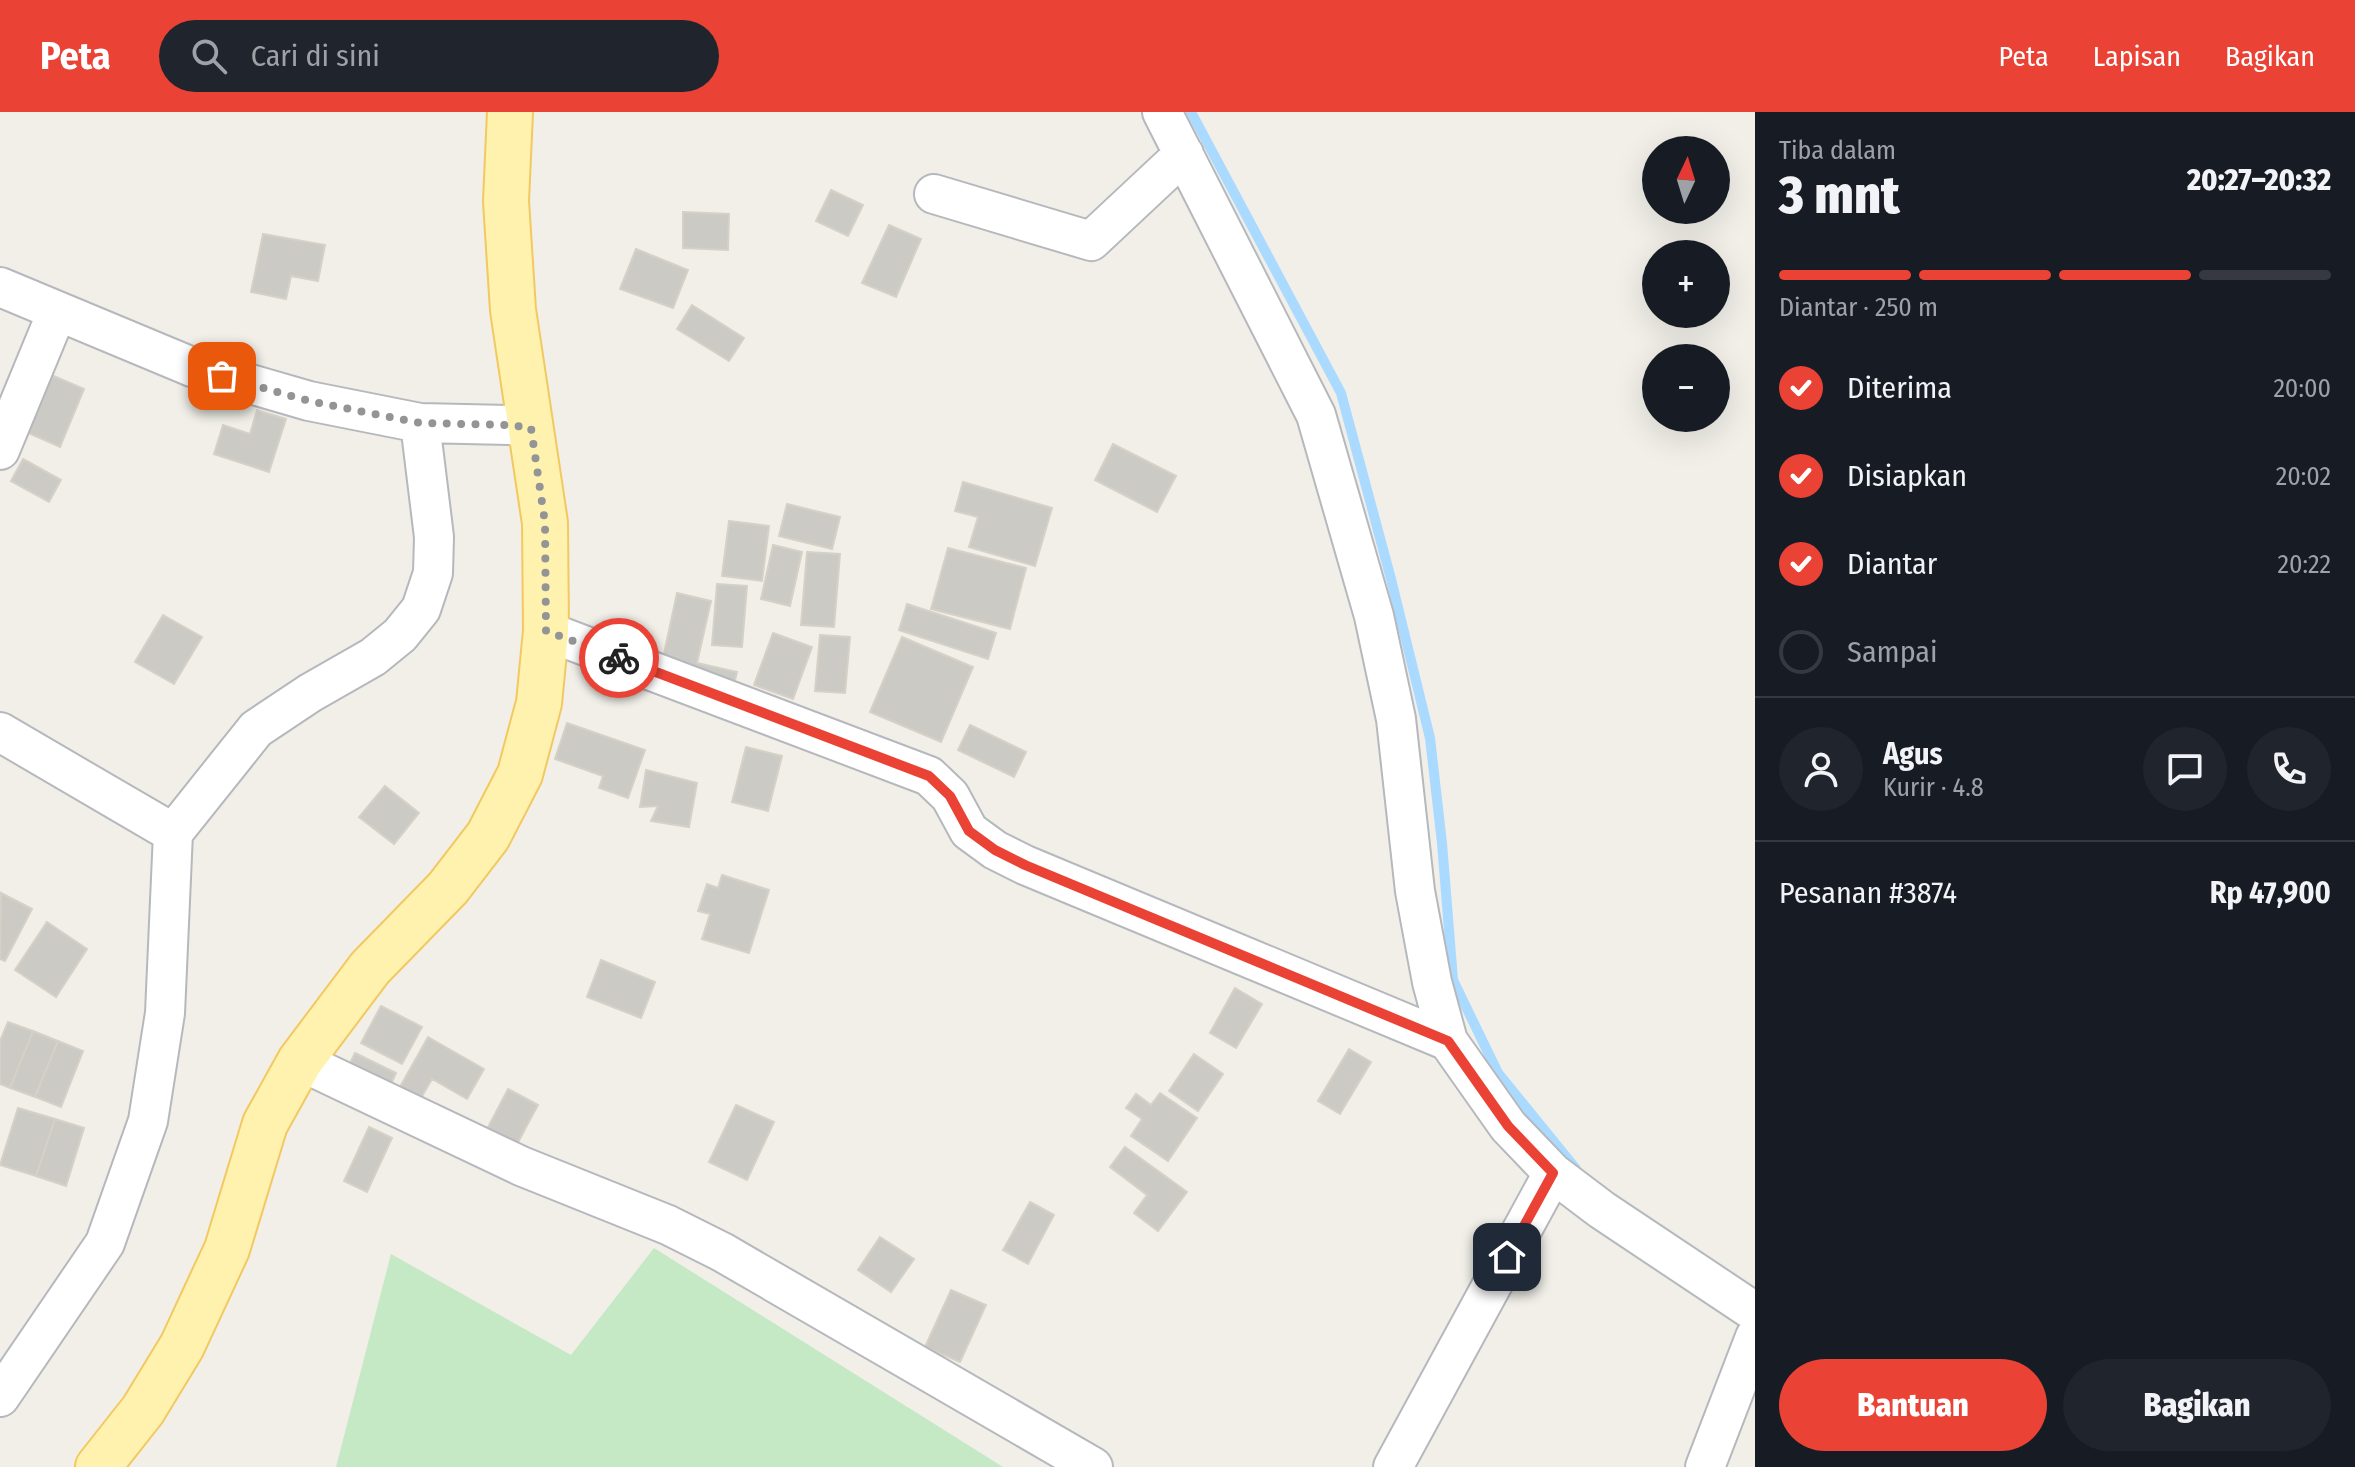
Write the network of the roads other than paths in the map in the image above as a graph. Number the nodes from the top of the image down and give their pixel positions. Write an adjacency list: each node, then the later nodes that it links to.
1 (510, 112): 8 (main road)
2 (1162, 112): 3 (street)
3 (1184, 154): 4 (street); 13 (street)
4 (934, 194)
5 (0, 287): 6 (street)
6 (57, 312): 7 (street); 9 (street)
7 (426, 423): 8 (street); 12 (street)
8 (520, 426): 10 (main road)
9 (0, 450)
10 (546, 631): 13 (street); 14 (main road)
11 (0, 732): 12 (street)
12 (173, 833): 18 (street)
13 (1448, 1041): 15 (street)
14 (300, 1061): 19 (main road); 20 (street)
15 (1553, 1173): 16 (street); 21 (street)
16 (1755, 1312)
17 (1755, 1337): 22 (street)
18 (0, 1397)
19 (98, 1467)
20 (1093, 1467)
21 (1393, 1467)
22 (1705, 1467)

